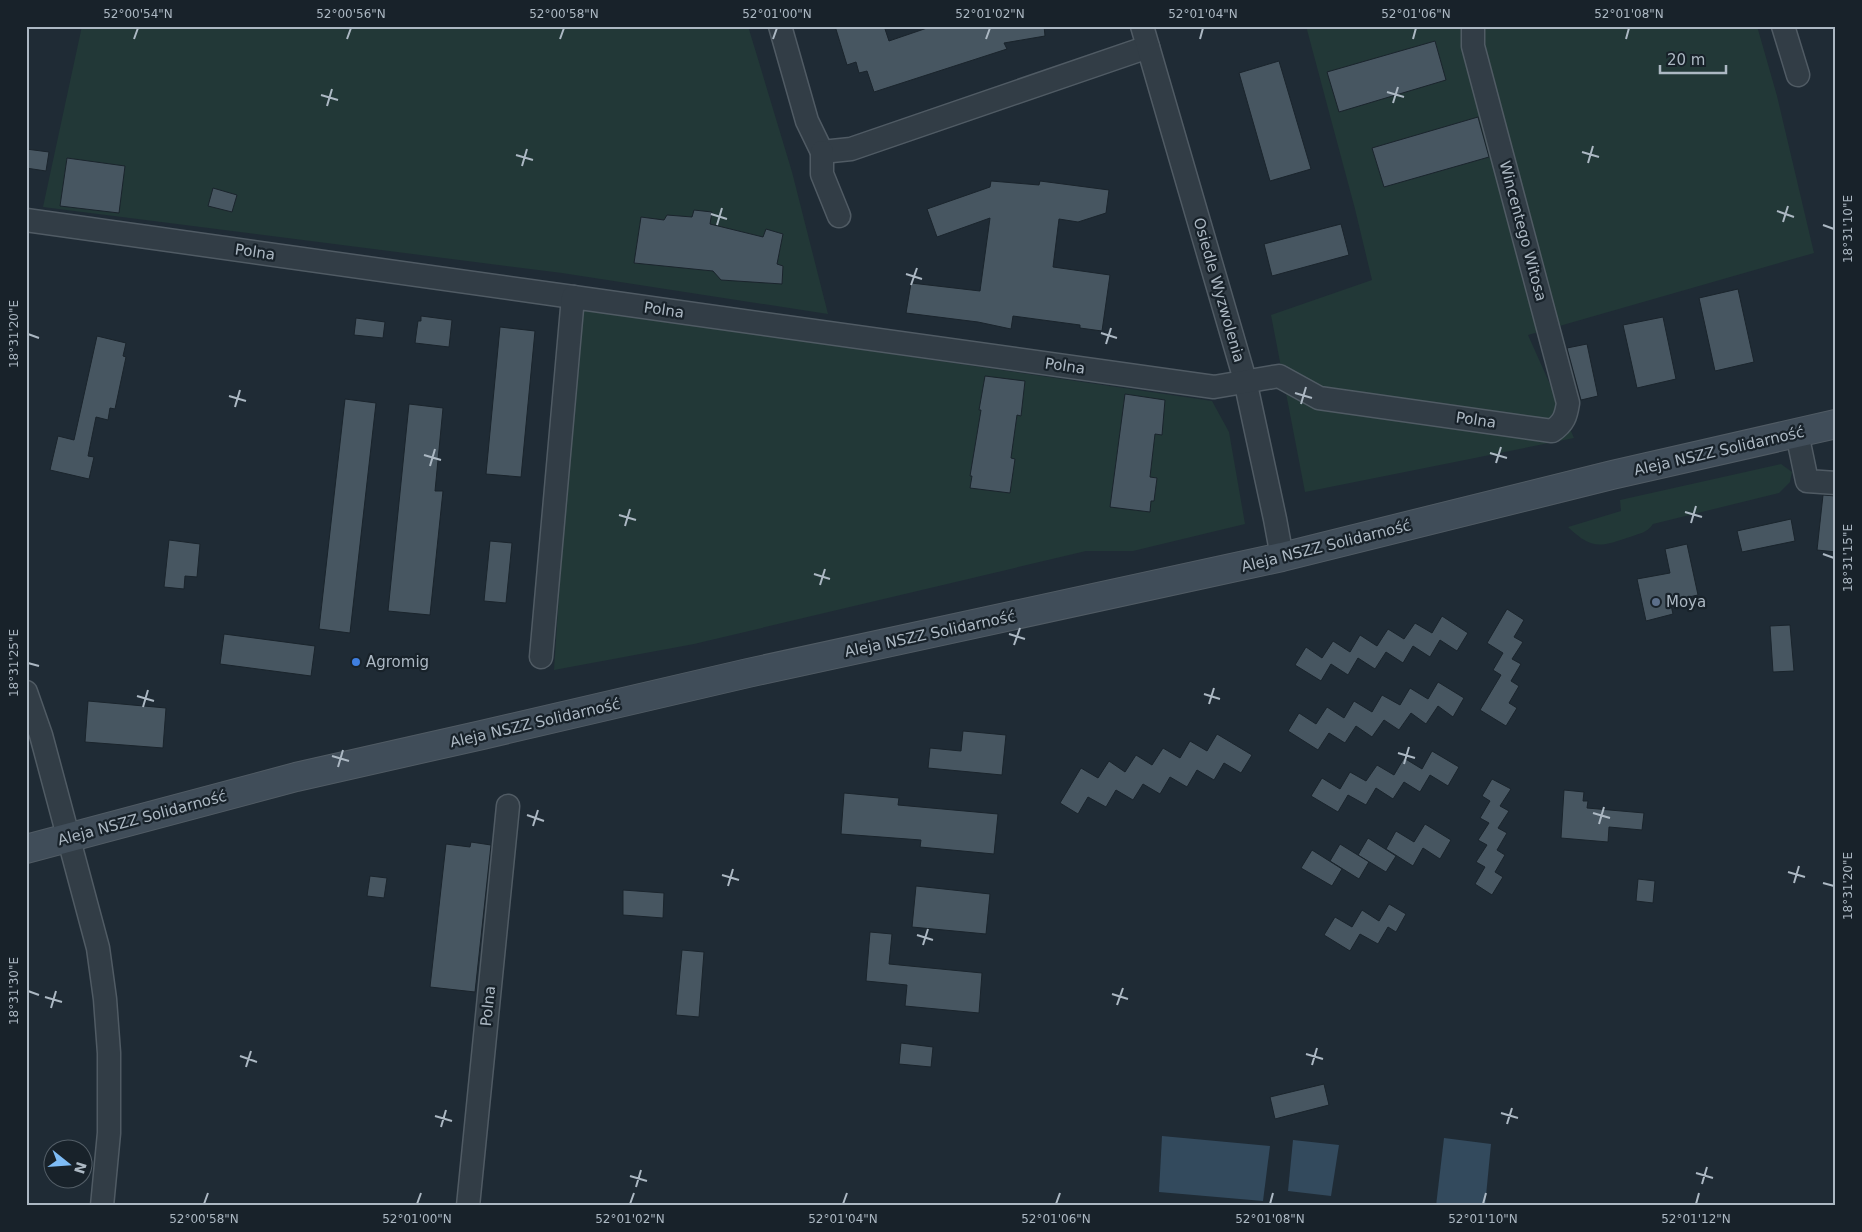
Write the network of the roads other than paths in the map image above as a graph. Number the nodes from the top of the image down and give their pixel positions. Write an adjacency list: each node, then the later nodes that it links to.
1 (780, 26): 6 (street)
2 (1473, 26): 12 (street, Wincentego Witosa)
3 (1783, 26): 5 (street)
4 (1145, 37): 6 (street); 10 (street, Osiedle Wyzwolenia)
5 (1798, 76)
6 (822, 152): 7 (street)
7 (839, 216)
8 (26, 220): 9 (street, Polna)
9 (573, 297): 10 (street, Polna); 16 (street)
10 (1245, 380): 12 (street, Polna); 15 (street, Osiedle Wyzwolenia)
11 (1836, 424): 13 (street, Aleja NSZZ Solidarność)
12 (1552, 431)
13 (1796, 433): 14 (street); 15 (street, Aleja NSZZ Solidarność)
14 (1836, 483)
15 (1282, 557): 19 (street, Aleja NSZZ Solidarność)
16 (541, 658)
17 (26, 692): 19 (street)
18 (508, 806): 22 (street, Polna)
19 (68, 837): 20 (street, Aleja NSZZ Solidarność); 21 (street)
20 (26, 849)
21 (102, 1206)
22 (468, 1206)

